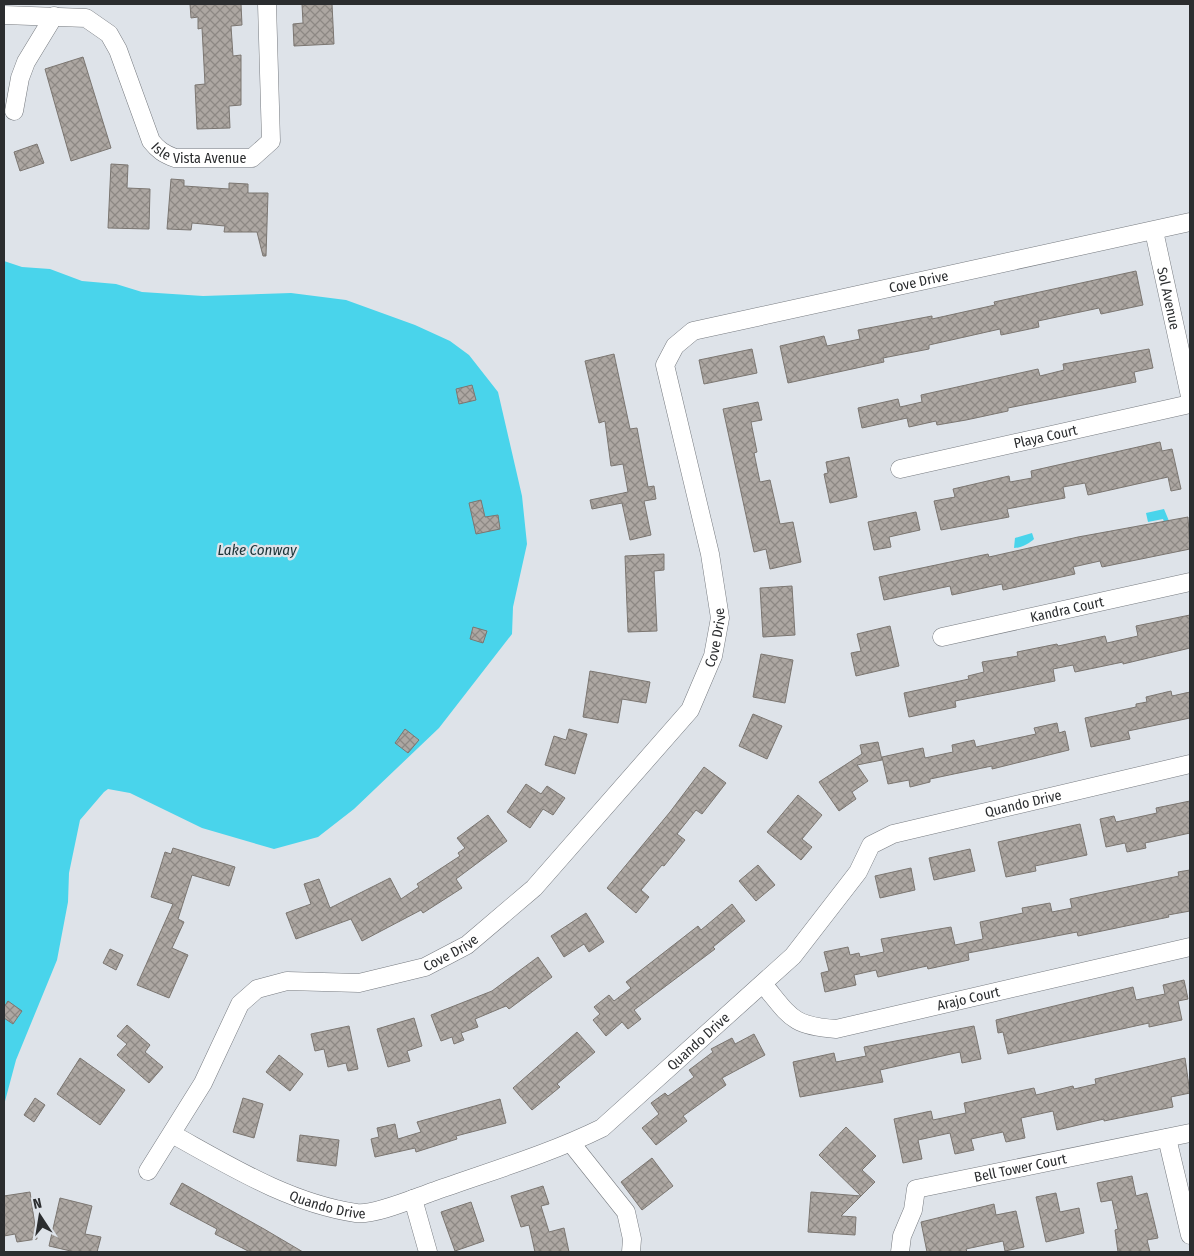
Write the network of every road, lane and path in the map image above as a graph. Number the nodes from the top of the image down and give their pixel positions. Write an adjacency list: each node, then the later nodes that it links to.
1 (267, 4): 3 (street, Isle Vista Avenue)
2 (4, 15): 3 (street, Isle Vista Avenue)
3 (54, 16): 4 (street)
4 (14, 111)
5 (1190, 222): 6 (street, Cove Drive)
6 (1154, 230): 7 (street, Sol Avenue); 16 (street, Cove Drive)
7 (1190, 396)
8 (1190, 404): 9 (street, Playa Court)
9 (900, 469)
10 (1190, 582): 11 (street, Kandra Court)
11 (942, 637)
12 (1190, 764): 14 (street, Quando Drive)
13 (1190, 947): 14 (street, Arajo Court)
14 (763, 984): 18 (street, Quando Drive)
15 (1190, 1133): 17 (street, Bell Tower Court)
16 (172, 1134): 19 (street, Cove Drive); 20 (street, Quando Drive)
17 (1166, 1138): 21 (street); 24 (street, Bell Tower Court)
18 (571, 1143): 20 (street, Quando Drive); 23 (street)
19 (148, 1171)
20 (413, 1199): 22 (street)
21 (1190, 1235)
22 (428, 1252)
23 (631, 1252)
24 (900, 1252)

